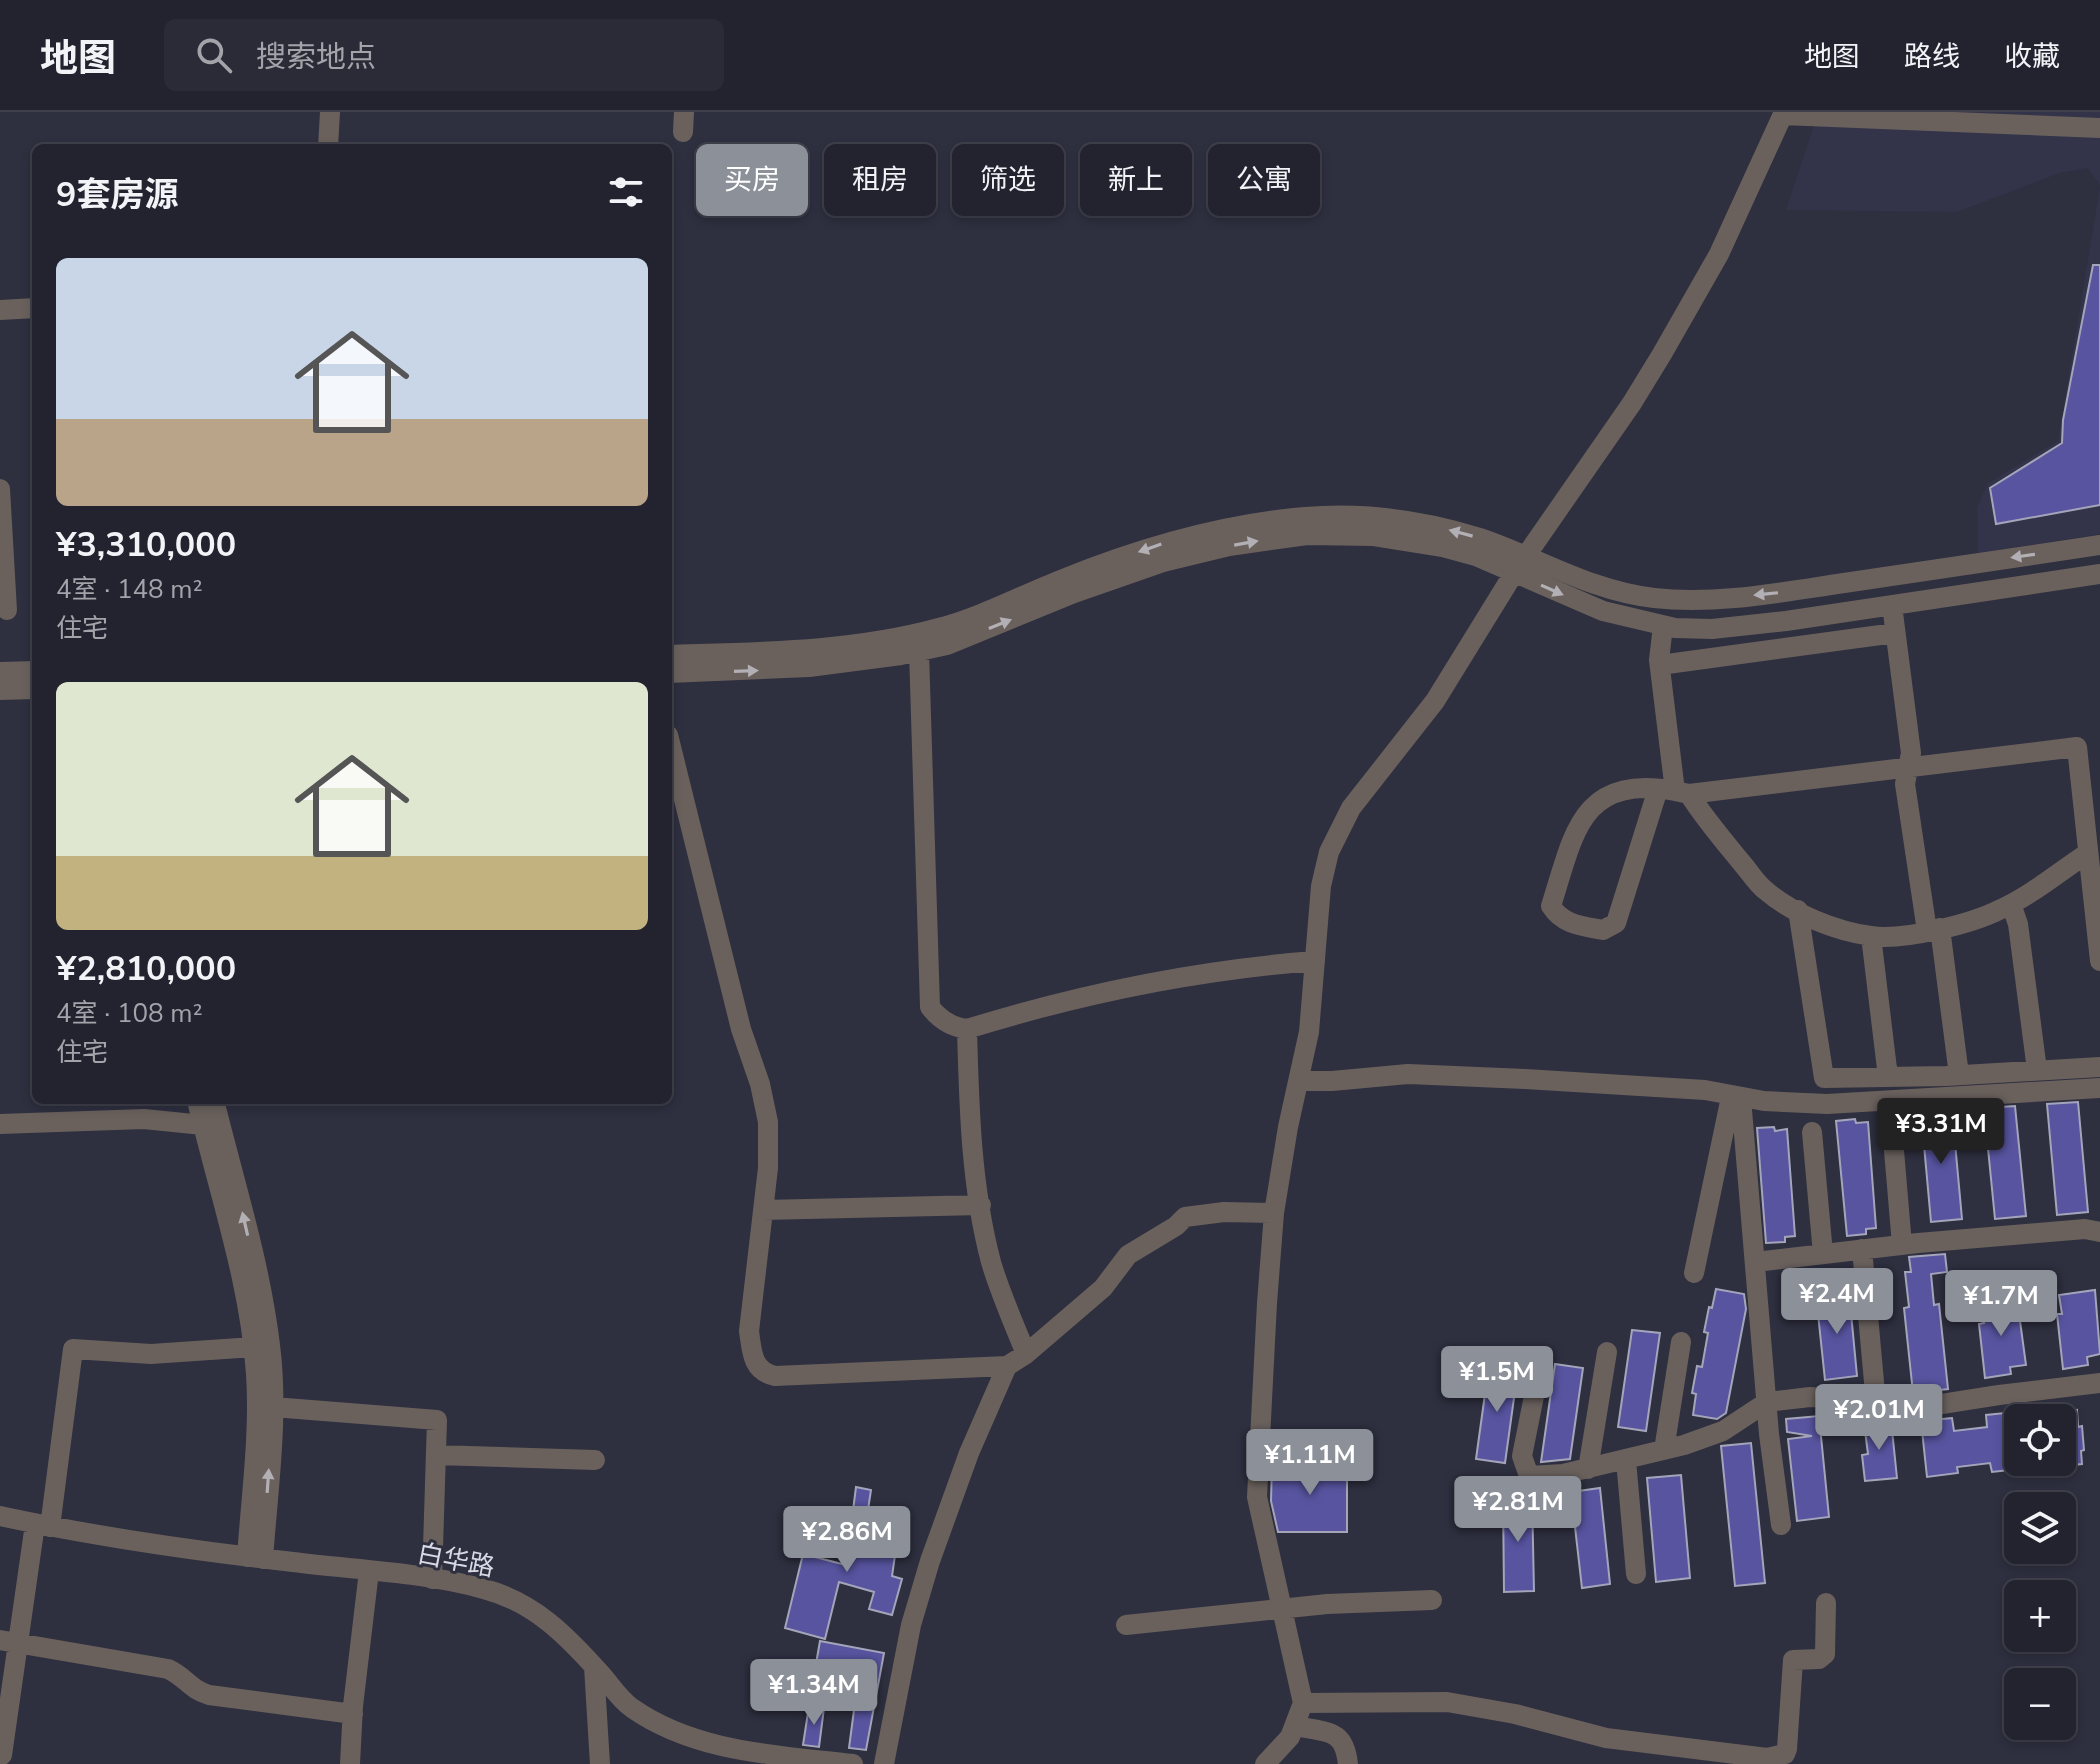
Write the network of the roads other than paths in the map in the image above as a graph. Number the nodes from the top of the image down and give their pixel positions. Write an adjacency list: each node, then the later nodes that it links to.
1 (330, 112): 4 (street)
2 (1784, 114): 3 (street); 9 (street)
3 (2100, 128)
4 (328, 144)
5 (32, 308): 6 (street)
6 (0, 310)
7 (0, 489): 12 (street)
8 (2100, 545): 9 (street, one-way to 9)
9 (1519, 565): 13 (street, one-way to 13); 15 (street, one-way to 9); 16 (street, one-way to 16); 31 (street)
10 (2100, 574): 11 (street)
11 (1892, 605): 13 (street); 14 (street)
12 (7, 610)
13 (1663, 626): 17 (street)
14 (1895, 633): 17 (street); 24 (street)
15 (919, 651): 20 (street, one-way to 15); 33 (street)
16 (672, 655)
17 (1660, 665): 25 (street)
18 (32, 671): 19 (street)
19 (0, 672)
20 (672, 673)
21 (32, 689): 22 (street)
22 (0, 690)
23 (672, 751): 48 (street)
24 (1908, 768): 25 (street); 26 (street); 29 (street)
25 (1674, 791): 25 (street); 28 (street)
26 (2088, 853): 27 (street); 32 (street)
27 (2011, 904): 29 (street); 35 (street)
28 (1798, 910): 30 (street); 37 (street)
29 (1933, 930): 30 (street); 36 (street)
30 (1871, 936): 37 (street)
31 (1315, 961): 33 (street); 38 (street)
32 (2100, 961)
33 (967, 1029): 47 (street)
34 (2100, 1067): 35 (street)
35 (2037, 1070): 36 (street)
36 (1959, 1075): 37 (street)
37 (1888, 1077)
38 (1300, 1081): 40 (street); 49 (street)
39 (2100, 1088): 40 (street)
40 (1736, 1097): 54 (street); 55 (street)
41 (198, 1104): 44 (street)
42 (215, 1104): 65 (street, one-way to 42)
43 (0, 1124): 44 (street)
44 (203, 1125): 57 (street)
45 (1892, 1127): 51 (street)
46 (1812, 1132): 53 (street)
47 (981, 1205): 48 (street); 59 (street)
48 (763, 1210): 60 (street)
49 (1274, 1213): 59 (street); 80 (street)
50 (2100, 1232): 51 (street)
51 (1902, 1245): 52 (street)
52 (1862, 1249): 53 (street); 64 (street)
53 (1823, 1254): 54 (street)
54 (1755, 1262): 63 (street)
55 (1694, 1273)
56 (1681, 1342): 66 (street)
57 (254, 1347): 72 (street); 74 (street)
58 (1607, 1352): 70 (street)
59 (1026, 1354): 60 (street)
60 (1007, 1366): 91 (street)
61 (2100, 1383): 64 (street)
62 (1536, 1386): 70 (street)
63 (1767, 1402): 64 (street); 66 (street); 73 (street)
64 (1876, 1404)
65 (273, 1407): 67 (street); 74 (street, one-way to 65)
66 (1664, 1450): 69 (street)
67 (436, 1455): 68 (street); 77 (street)
68 (595, 1460)
69 (1626, 1460): 70 (street); 76 (street)
70 (1588, 1469)
71 (0, 1516): 72 (street, 白华路)
72 (43, 1525): 74 (street, 白华路); 82 (street)
73 (1781, 1525)
74 (255, 1558): 75 (street, 白华路)
75 (369, 1571): 77 (street, 白华路); 85 (street)
76 (1636, 1574)
77 (432, 1579): 83 (street, 白华路)
78 (1432, 1600): 80 (street)
79 (1826, 1603): 84 (street)
80 (1282, 1608): 81 (street); 84 (street)
81 (1126, 1625)
82 (8, 1640): 85 (street); 87 (street)
83 (594, 1667): 89 (street); 90 (street, 白华路)
84 (1303, 1703): 86 (street)
85 (353, 1714): 88 (street)
86 (1296, 1726): 92 (street); 93 (street)
87 (2, 1755)
88 (350, 1764)
89 (600, 1764)
90 (853, 1764)
91 (884, 1764)
92 (1265, 1764)
93 (1348, 1764)

